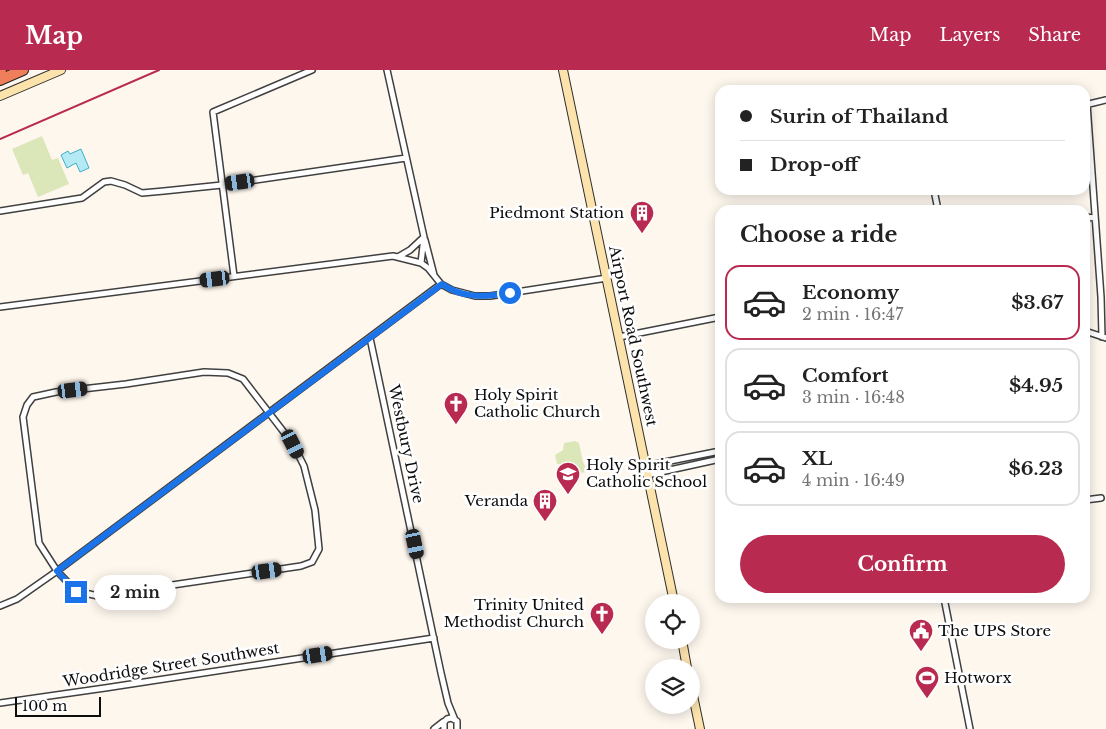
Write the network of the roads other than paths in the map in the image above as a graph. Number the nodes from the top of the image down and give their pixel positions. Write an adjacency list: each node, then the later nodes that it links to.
1 (23, 70): 6 (highway)
2 (61, 70): 7 (main road)
3 (312, 70): 12 (street)
4 (387, 70): 11 (street)
5 (563, 71): 21 (main road, Airport Road Southwest)
6 (0, 80)
7 (0, 96)
8 (1106, 100): 9 (street)
9 (1090, 103)
10 (1090, 155): 15 (street)
11 (406, 158): 12 (street); 16 (street)
12 (222, 185): 13 (street); 20 (street)
13 (0, 211)
14 (1090, 218): 15 (street)
15 (1095, 218): 27 (street)
16 (424, 237): 17 (street); 18 (street); 19 (street)
17 (398, 257): 18 (street); 20 (street)
18 (421, 263): 19 (street)
19 (434, 275): 22 (street)
20 (234, 276): 23 (street)
21 (607, 278): 22 (street); 26 (main road, Airport Road Southwest)
22 (442, 284): 28 (street)
23 (0, 307)
24 (715, 318): 26 (street)
25 (1090, 333): 27 (street)
26 (619, 337): 32 (main road, Airport Road Southwest)
27 (1104, 337)
28 (370, 338): 29 (street); 40 (street, Westbury Drive)
29 (270, 412): 36 (street); 36 (street); 36 (street)
30 (715, 452): 32 (street)
31 (715, 460): 33 (street)
32 (645, 466): 33 (main road, Airport Road Southwest)
33 (647, 475): 37 (main road, Airport Road Southwest)
34 (1101, 498): 35 (street)
35 (1090, 499)
36 (57, 571): 39 (street)
37 (672, 594)
38 (945, 603): 50 (street)
39 (0, 606)
40 (434, 638): 41 (street, Woodridge Street Southwest); 42 (street, Westbury Drive)
41 (0, 703)
42 (448, 703): 44 (street, Westbury Drive); 45 (street, Westbury Drive)
43 (697, 714): 49 (main road)
44 (445, 720): 45 (street); 46 (street); 47 (street, Westbury Drive)
45 (457, 724): 48 (street, Westbury Drive)
46 (434, 729)
47 (444, 729)
48 (463, 729)
49 (700, 729)
50 (970, 729)

